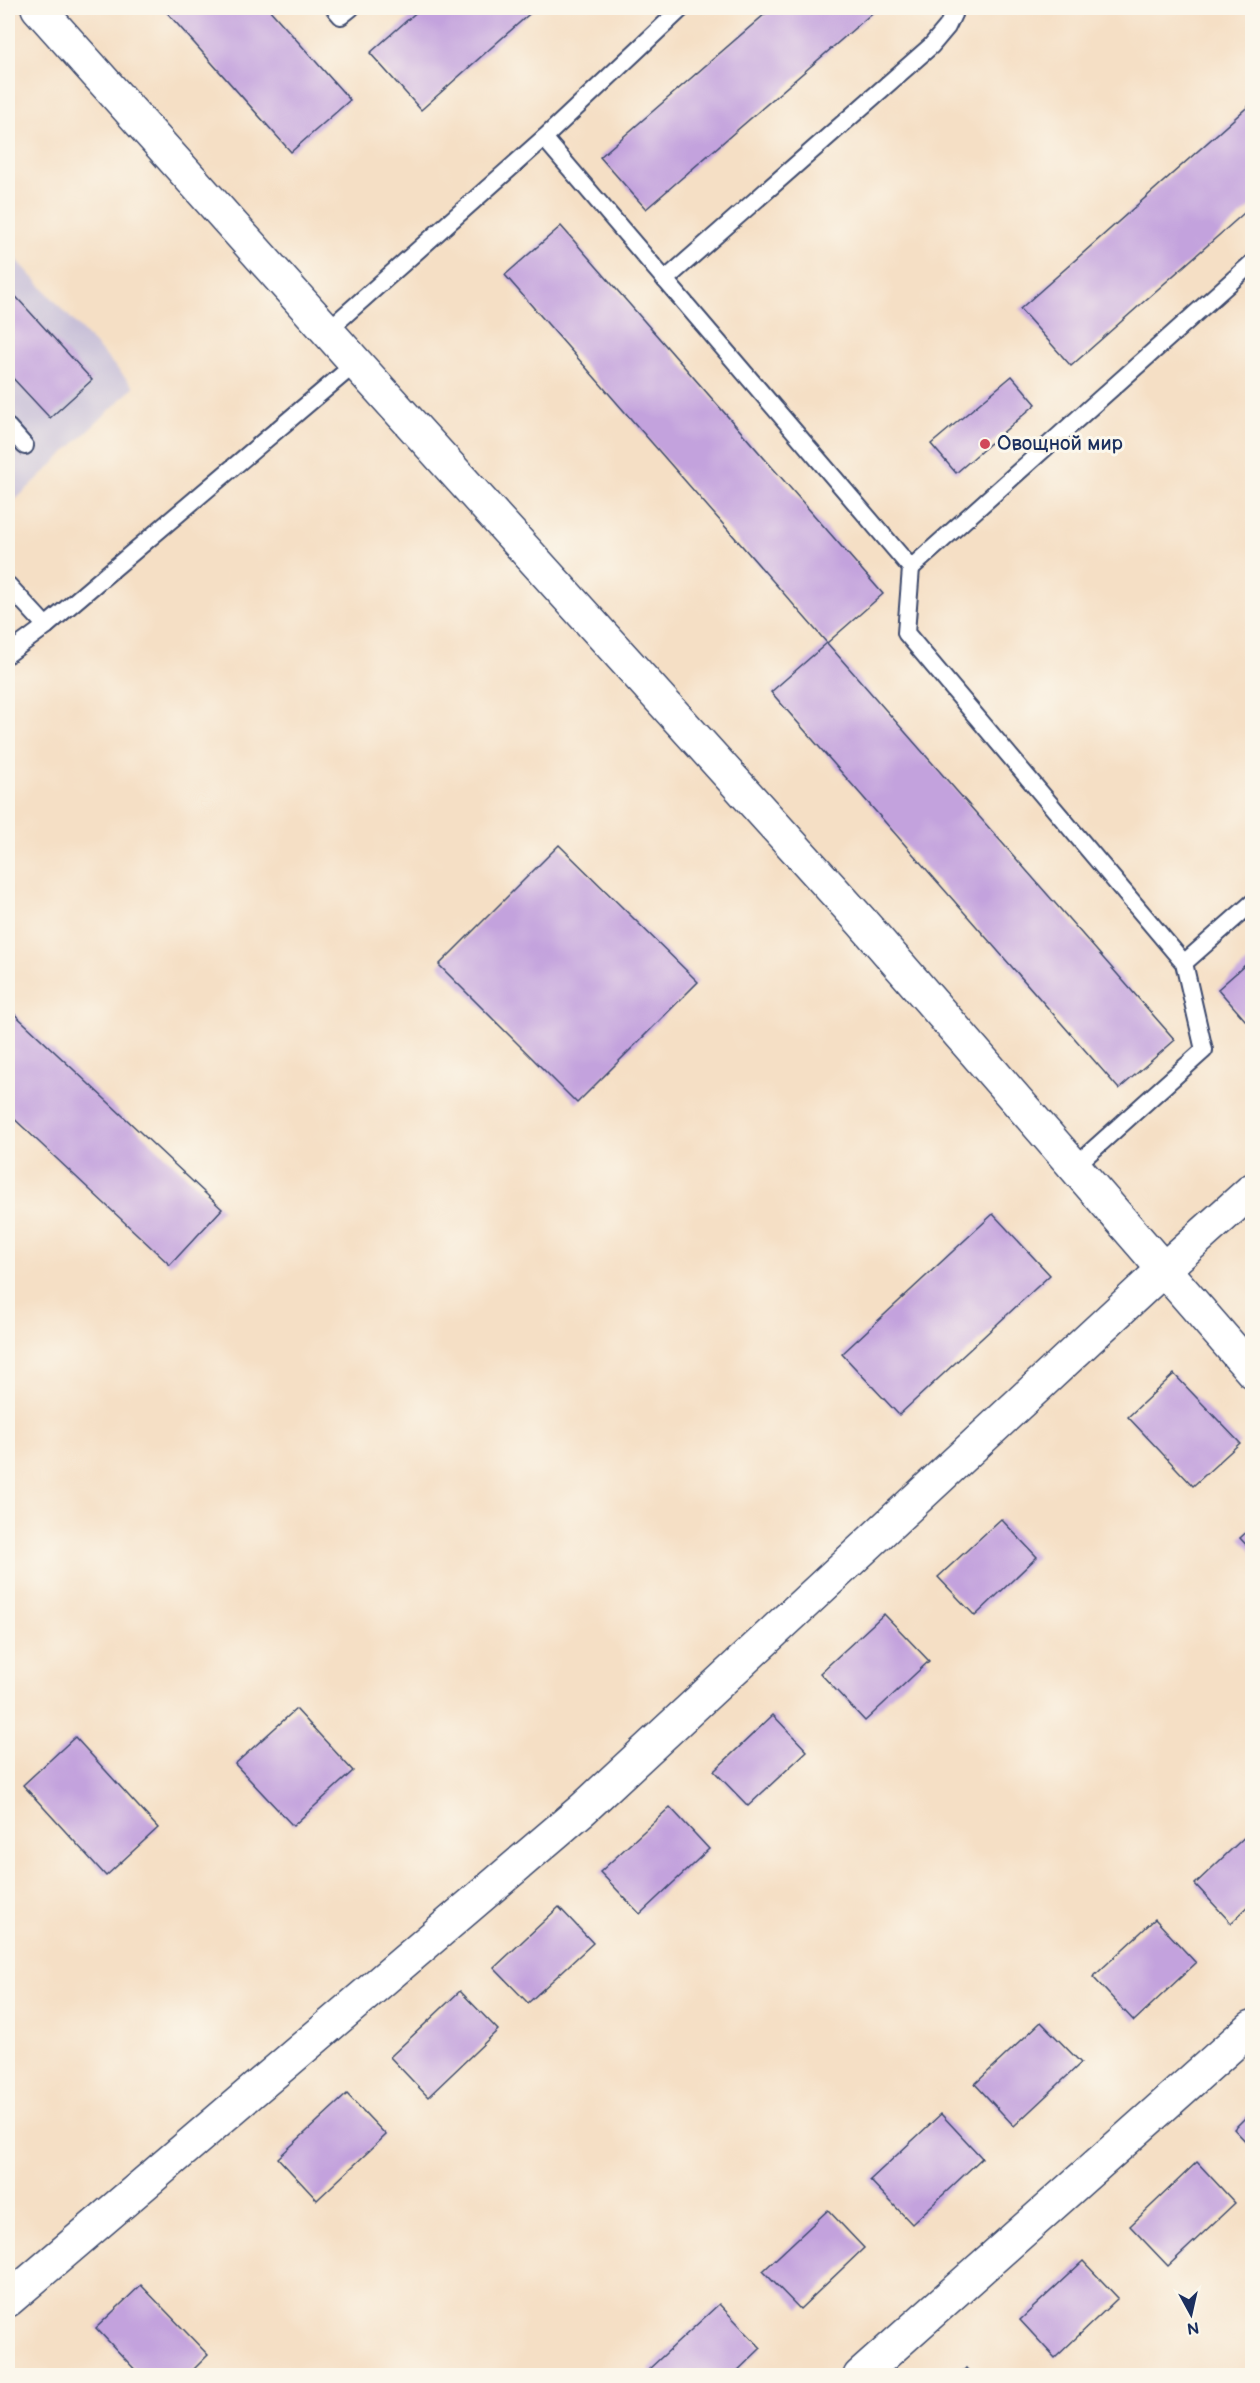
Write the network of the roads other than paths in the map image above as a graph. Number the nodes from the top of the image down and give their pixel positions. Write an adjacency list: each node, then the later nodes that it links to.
1 (38, 8): 9 (street)
2 (333, 8): 3 (lane)
3 (351, 8)
4 (682, 8): 6 (lane)
5 (956, 8): 8 (lane)
6 (544, 138): 8 (lane); 9 (lane)
7 (1252, 263): 13 (lane)
8 (665, 280): 13 (lane)
9 (327, 331): 10 (street)
10 (356, 363): 15 (lane); 19 (street)
11 (8, 427): 12 (lane)
12 (25, 446)
13 (910, 568): 18 (lane)
14 (8, 585): 15 (lane)
15 (46, 626): 16 (lane)
16 (8, 654)
17 (1252, 903): 18 (lane)
18 (1184, 963): 19 (lane)
19 (1076, 1166): 21 (street)
20 (1252, 1190): 21 (street)
21 (1165, 1268): 22 (street); 24 (street)
22 (1252, 1371)
23 (1252, 2027): 25 (street)
24 (8, 2300)
25 (860, 2376)

